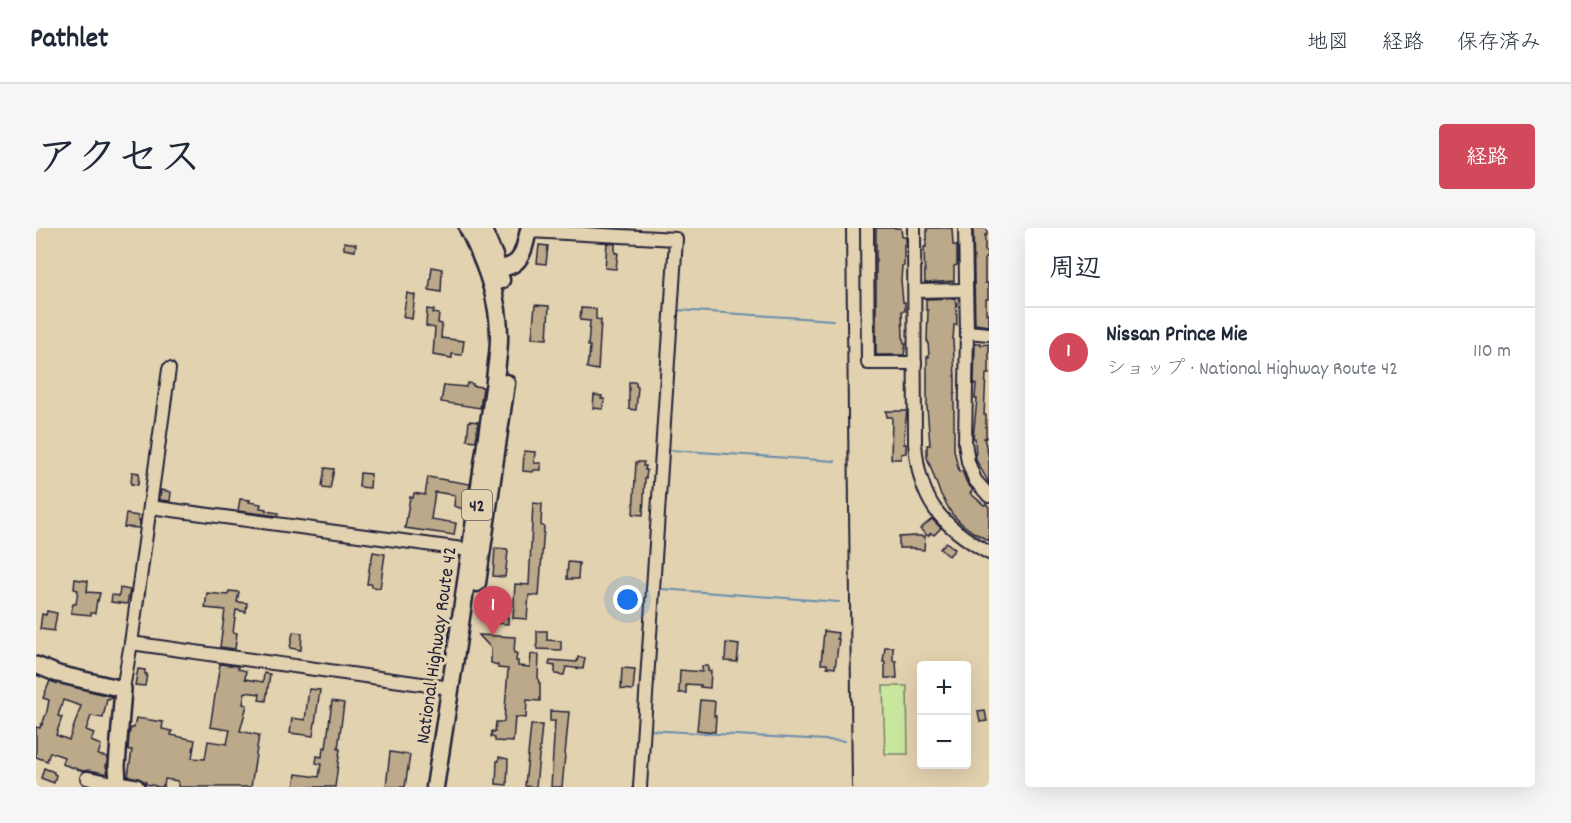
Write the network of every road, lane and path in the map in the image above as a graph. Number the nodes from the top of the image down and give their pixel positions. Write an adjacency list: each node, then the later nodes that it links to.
1 (468, 228): 7 (highway, National Highway Route 42 / 42)
2 (482, 228): 7 (highway, National Highway Route 42 / 42)
3 (867, 228): 12 (street)
4 (914, 228): 9 (street)
5 (965, 228): 8 (street)
6 (529, 229): 7 (main road); 27 (street)
7 (492, 270): 16 (highway, National Highway Route 42 / 42); 26 (highway, National Highway Route 42 / 42)
8 (966, 290): 9 (street); 10 (street)
9 (915, 291): 12 (street)
10 (967, 332): 11 (street); 14 (street)
11 (989, 334)
12 (915, 363): 17 (street)
13 (169, 369): 15 (street)
14 (989, 496)
15 (150, 507): 16 (street); 18 (street)
16 (470, 550): 20 (highway, National Highway Route 42 / 42)
17 (989, 553)
18 (131, 643): 20 (street); 21 (street)
19 (36, 665): 21 (main road)
20 (450, 688): 25 (highway, National Highway Route 42 / 42)
21 (123, 689): 23 (main road)
22 (87, 778): 23 (street)
23 (118, 786): 24 (main road)
24 (136, 787)
25 (435, 787)
26 (446, 787)
27 (640, 787)

